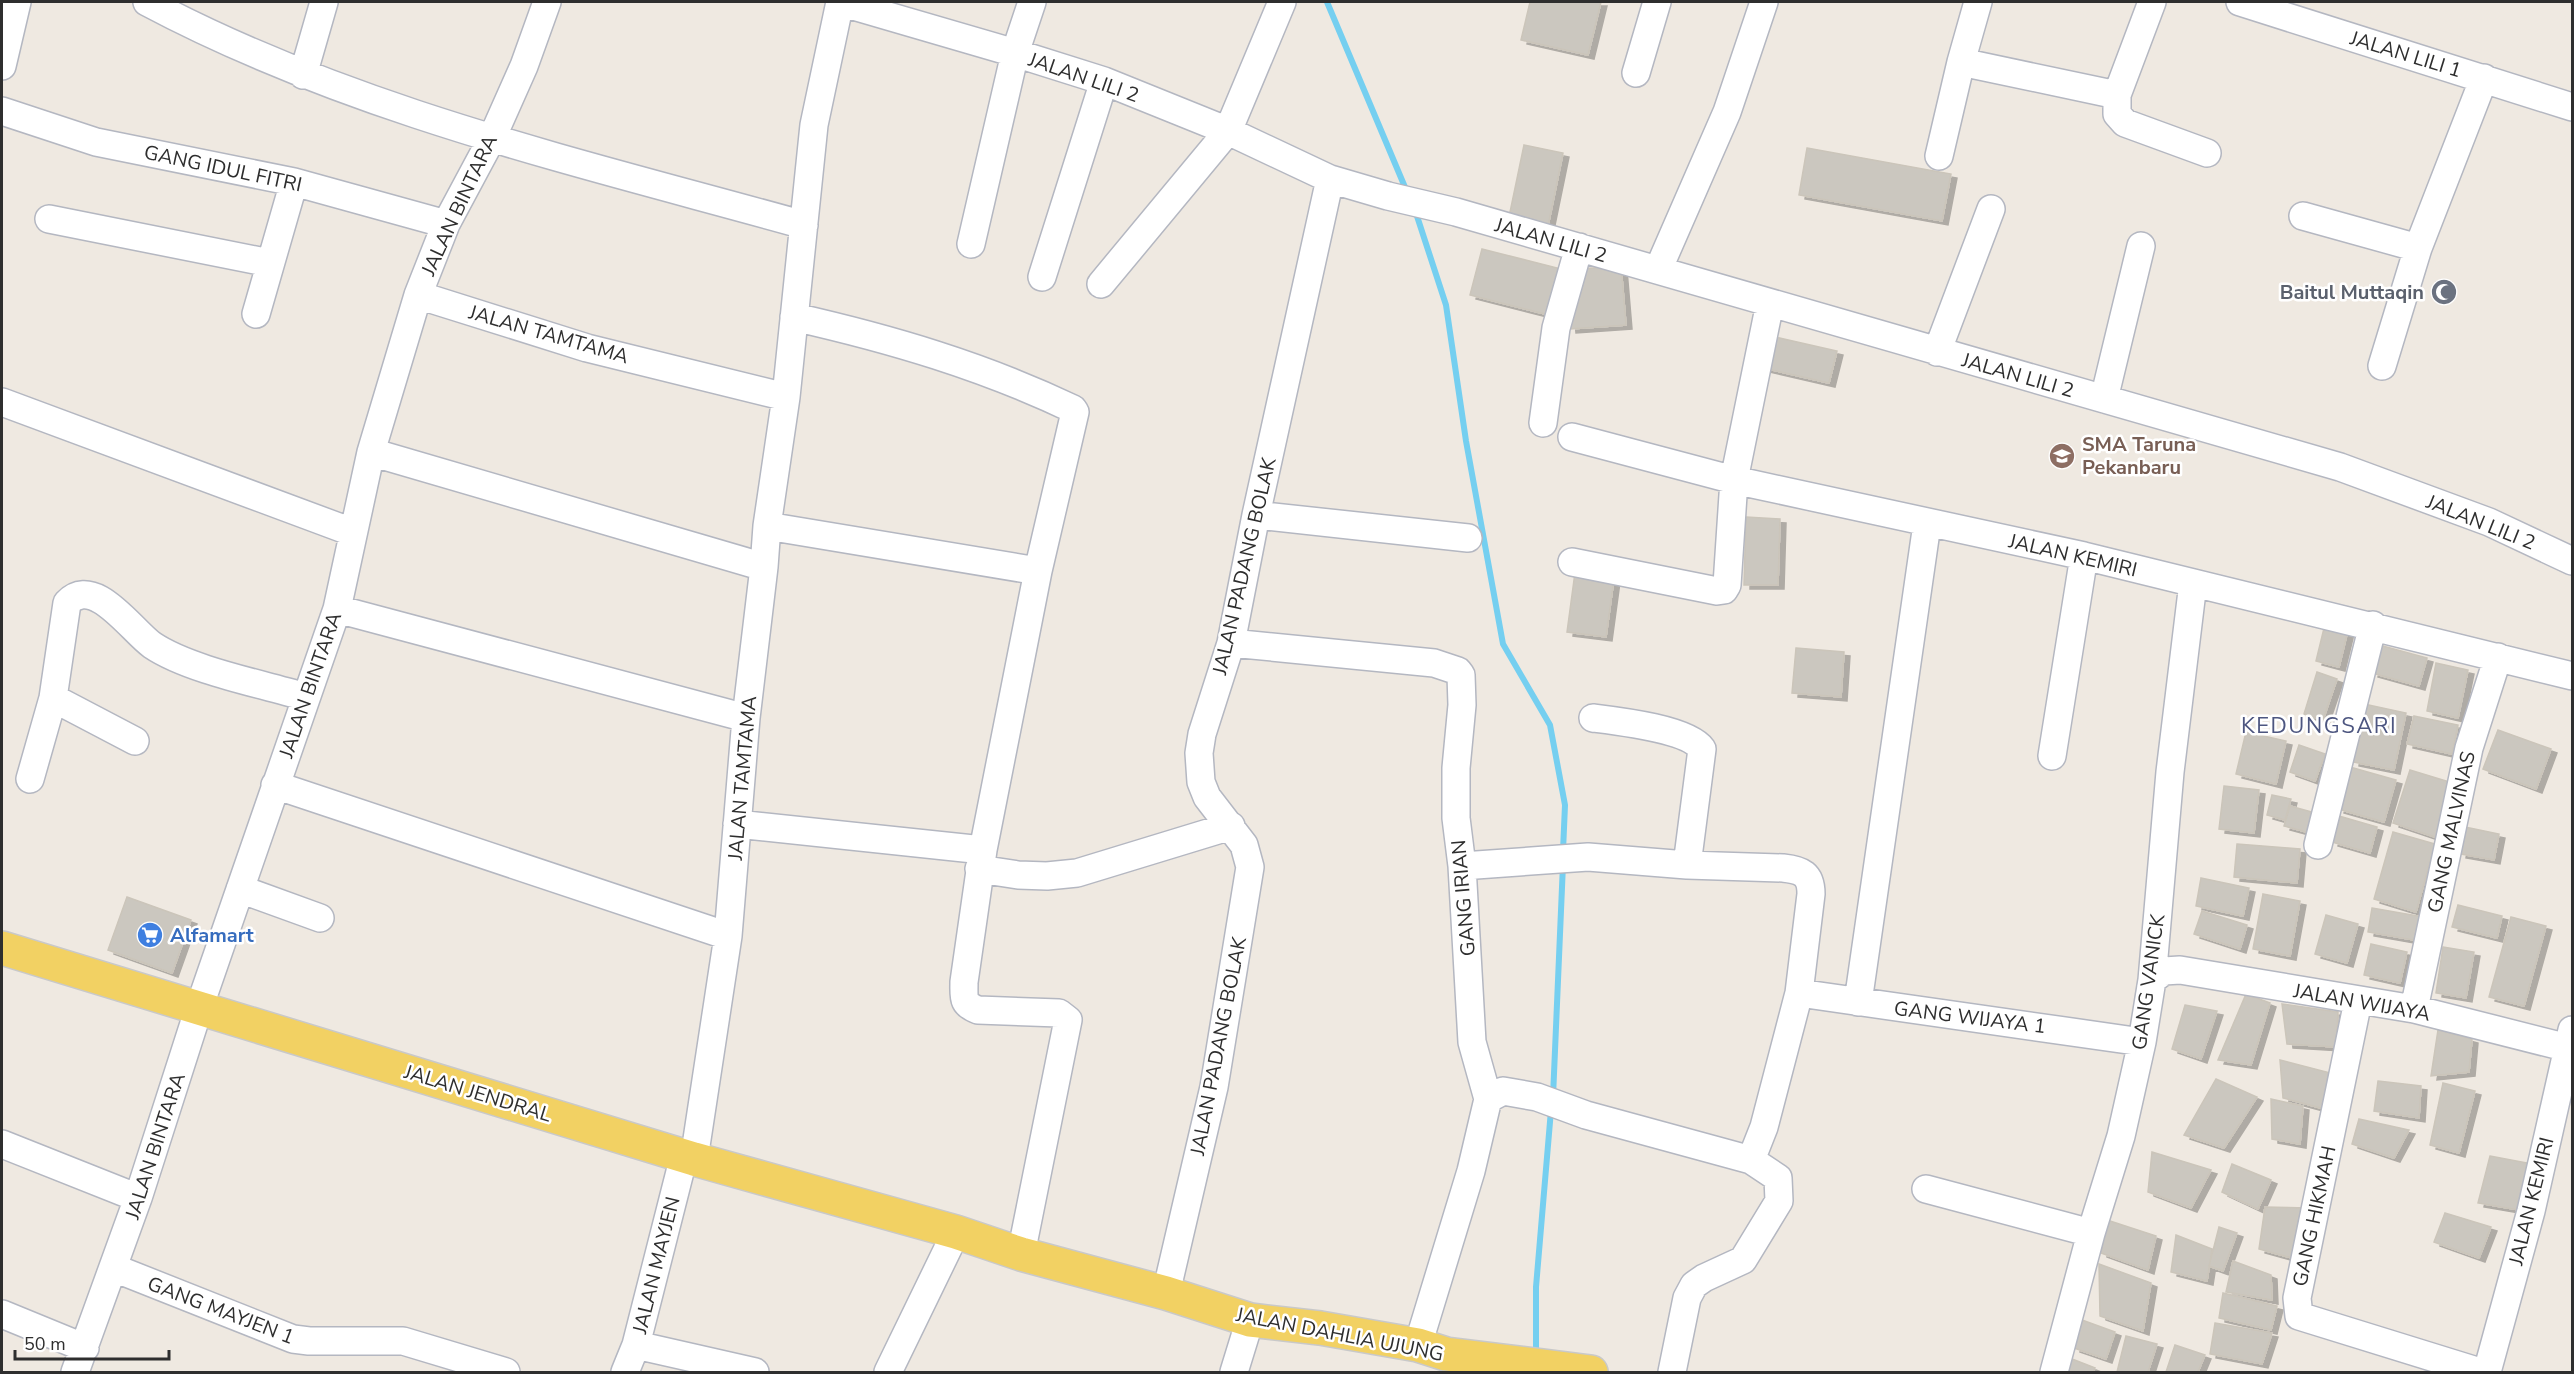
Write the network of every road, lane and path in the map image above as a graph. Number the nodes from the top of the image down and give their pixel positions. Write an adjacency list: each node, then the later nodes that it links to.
1 (17, 2): 15 (street)
2 (147, 2): 17 (street)
3 (324, 2): 17 (street)
4 (548, 2): 24 (street, JALAN BINTARA)
5 (840, 2): 13 (street, JALAN LILI 2); 33 (street, JALAN TAMTAMA)
6 (1032, 2): 13 (street)
7 (1282, 2): 23 (street)
8 (1657, 2): 16 (street)
9 (1764, 2): 39 (street)
10 (1978, 2): 14 (street)
11 (2152, 2): 20 (street)
12 (2240, 2): 18 (street, JALAN LILI 1)
13 (1015, 53): 19 (street, JALAN LILI 2); 34 (street)
14 (1961, 62): 20 (street); 26 (street)
15 (2, 66)
16 (1636, 73)
17 (303, 75): 24 (street)
18 (2484, 78): 21 (street, JALAN LILI 1); 37 (street)
19 (1104, 81): 23 (street, JALAN LILI 2); 40 (street)
20 (2117, 95): 25 (street)
21 (2572, 107)
22 (2, 111): 28 (street, GANG IDUL FITRI)
23 (1228, 131): 27 (street, JALAN LILI 2); 41 (street)
24 (492, 138): 32 (street, JALAN BINTARA); 33 (street)
25 (2207, 153)
26 (1939, 156)
27 (1330, 179): 36 (street, JALAN LILI 2); 55 (street, JALAN PADANG BOLAK)
28 (294, 182): 32 (street, GANG IDUL FITRI); 38 (street)
29 (1991, 209): 46 (street)
30 (2303, 216): 37 (street)
31 (49, 219): 38 (street)
32 (446, 224): 42 (street, JALAN BINTARA)
33 (804, 225): 45 (street, JALAN TAMTAMA)
34 (971, 244)
35 (2141, 246): 49 (street)
36 (1579, 247): 39 (street, JALAN LILI 2); 51 (street)
37 (2418, 248): 47 (street)
38 (270, 264): 44 (street)
39 (1658, 270): 43 (street, JALAN LILI 2)
40 (1042, 277)
41 (1101, 284)
42 (417, 295): 48 (street, JALAN TAMTAMA); 53 (street, JALAN BINTARA)
43 (1770, 303): 46 (street, JALAN LILI 2); 54 (street)
44 (256, 314)
45 (794, 317): 48 (street, JALAN TAMTAMA); 64 (street)
46 (1937, 352): 49 (street, JALAN LILI 2)
47 (2382, 366)
48 (786, 397): 57 (street, JALAN TAMTAMA)
49 (2104, 399): 61 (street, JALAN LILI 2)
50 (2, 402): 58 (street)
51 (1543, 423)
52 (1572, 437): 54 (street, JALAN KEMIRI)
53 (370, 452): 58 (street, JALAN BINTARA); 63 (street)
54 (1734, 480): 56 (street, JALAN KEMIRI); 62 (street)
55 (1256, 515): 59 (street); 68 (street, JALAN PADANG BOLAK)
56 (1926, 524): 60 (street, JALAN KEMIRI); 92 (street)
57 (766, 526): 63 (street, JALAN TAMTAMA); 64 (street)
58 (352, 532): 66 (street, JALAN BINTARA)
59 (1468, 538)
60 (2084, 556): 65 (street, JALAN KEMIRI); 76 (street)
61 (2572, 561)
62 (1572, 562)
63 (764, 567): 73 (street, JALAN TAMTAMA)
64 (1038, 572): 82 (street)
65 (2193, 583): 67 (street, JALAN KEMIRI); 89 (street, GANG VANICK)
66 (336, 609): 71 (street, JALAN BINTARA); 73 (street)
67 (2373, 626): 69 (street, JALAN KEMIRI); 81 (street)
68 (1231, 643): 80 (street, JALAN PADANG BOLAK); 84 (street, GANG IRIAN)
69 (2498, 657): 70 (street, JALAN KEMIRI); 94 (street, GANG MALVINAS)
70 (2572, 676)
71 (306, 697): 72 (street); 78 (street, JALAN BINTARA)
72 (53, 698): 75 (street); 77 (street)
73 (746, 718): 79 (street, JALAN TAMTAMA)
74 (1593, 718): 83 (street)
75 (135, 741)
76 (2052, 756)
77 (30, 779)
78 (275, 785): 85 (street, JALAN BINTARA); 87 (street)
79 (737, 824): 82 (street); 87 (street, JALAN TAMTAMA)
80 (1231, 826): 82 (street); 107 (street, JALAN PADANG BOLAK)
81 (2318, 845)
82 (981, 859): 105 (street)
83 (1687, 865): 84 (street); 90 (street)
84 (1462, 866): 97 (street, GANG IRIAN)
85 (240, 889): 86 (street); 93 (street, JALAN BINTARA)
86 (320, 918)
87 (728, 936): 99 (street, JALAN TAMTAMA)
88 (2, 948): 93 (main road, JALAN JENDRAL)
89 (2152, 980): 91 (street, JALAN WIJAYA); 96 (street, GANG VANICK)
90 (1799, 993): 92 (street, GANG WIJAYA 1); 100 (street)
91 (2358, 1001): 94 (street, JALAN WIJAYA); 122 (street, GANG HIKMAH)
92 (1858, 1002): 96 (street, GANG WIJAYA 1)
93 (199, 1008): 99 (main road, JALAN JENDRAL); 102 (street, JALAN BINTARA)
94 (2414, 1009): 95 (street, JALAN WIJAYA)
95 (2571, 1041): 123 (street, JALAN KEMIRI)
96 (2142, 1042): 104 (street, GANG VANICK)
97 (1488, 1099): 100 (street); 112 (street, GANG IRIAN)
98 (2, 1144): 102 (street)
99 (689, 1157): 103 (main road, JALAN JENDRAL); 110 (street, JALAN MAYJEN)
100 (1751, 1160): 120 (street)
101 (1926, 1189): 104 (street)
102 (138, 1198): 106 (street, JALAN BINTARA)
103 (956, 1232): 105 (main road, JALAN DAHLIA UJUNG); 117 (street)
104 (2091, 1233): 121 (street, GANG VANICK)
105 (1021, 1254): 107 (main road, JALAN DAHLIA UJUNG)
106 (114, 1268): 111 (street, JALAN BINTARA); 114 (street, GANG MAYJEN 1)
107 (1166, 1293): 109 (main road, JALAN DAHLIA UJUNG)
108 (2, 1314): 111 (street)
109 (1250, 1320): 112 (main road, JALAN DAHLIA UJUNG); 118 (street)
110 (636, 1345): 115 (street, JALAN MAYJEN); 116 (street)
111 (85, 1348): 113 (street, JALAN BINTARA)
112 (1436, 1357): 119 (main road, JALAN DAHLIA UJUNG)
113 (75, 1372)
114 (506, 1372)
115 (625, 1372)
116 (755, 1372)
117 (888, 1372)
118 (1234, 1372)
119 (1591, 1372)
120 (1672, 1372)
121 (2054, 1372)
122 (2480, 1372)
123 (2487, 1372)

